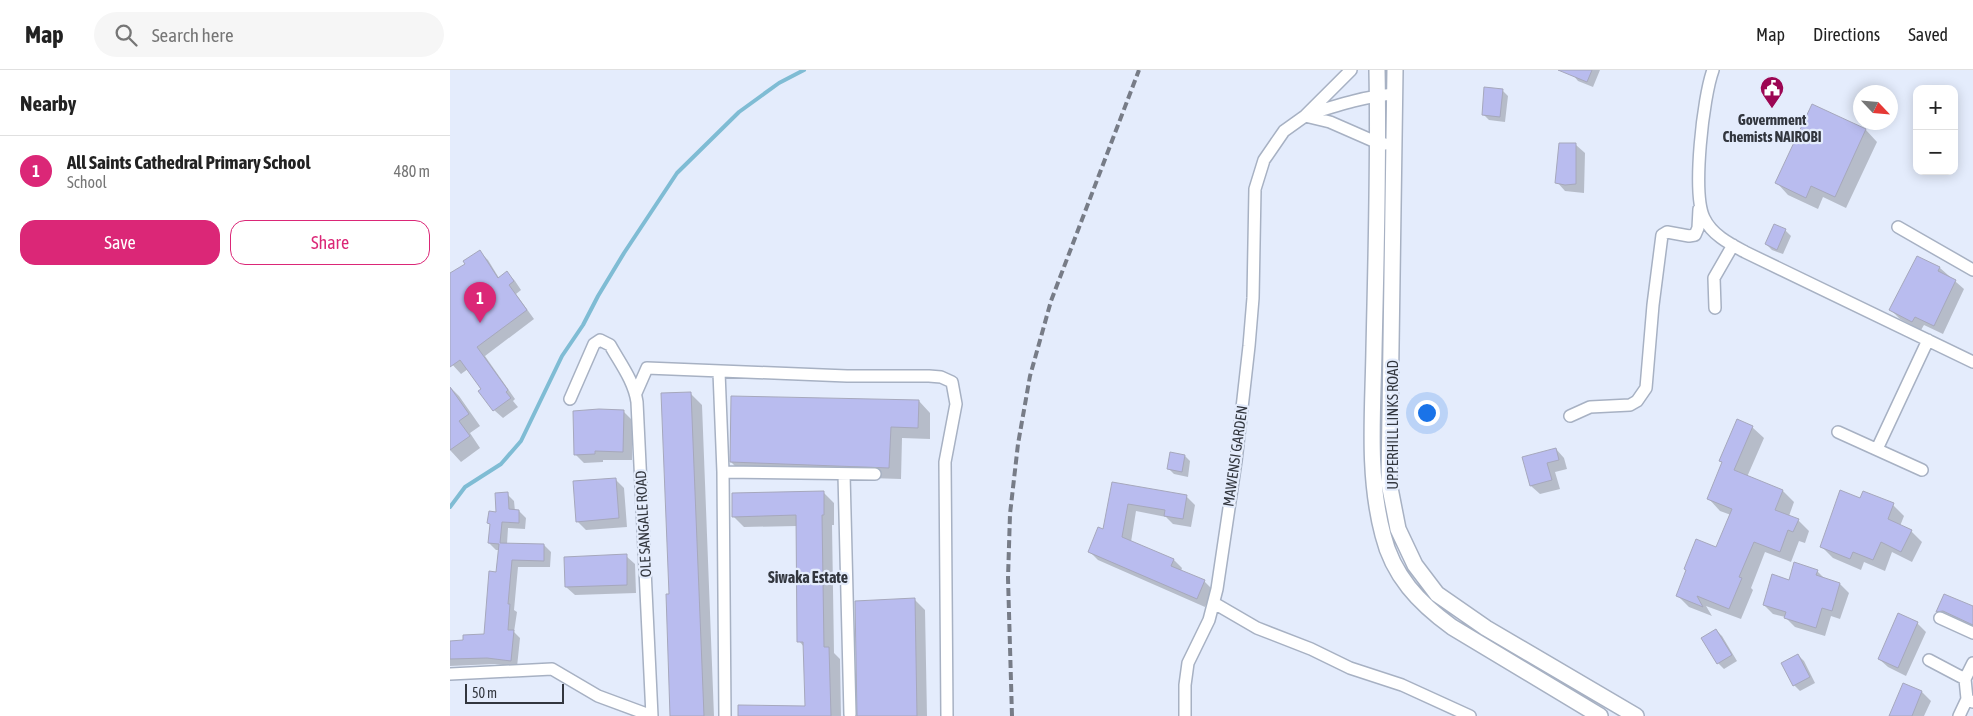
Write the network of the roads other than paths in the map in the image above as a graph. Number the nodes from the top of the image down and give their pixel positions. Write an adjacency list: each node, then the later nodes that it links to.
1 (1351, 70): 7 (street)
2 (1377, 70): 6 (street, UPPERHILL LINKS ROAD)
3 (1395, 70): 5 (street, UPPERHILL LINKS ROAD)
4 (1713, 70): 10 (street)
5 (1395, 94): 6 (street); 9 (street, UPPERHILL LINKS ROAD)
6 (1376, 95): 7 (street); 8 (street, UPPERHILL LINKS ROAD)
7 (1305, 116): 8 (street); 27 (street, MAWENSI GARDEN)
8 (1378, 143): 9 (street); 41 (street, UPPERHILL LINKS ROAD)
9 (1395, 145): 42 (street, UPPERHILL LINKS ROAD)
10 (1700, 205): 12 (street); 20 (street)
11 (1898, 227): 13 (street)
12 (1733, 245): 14 (street); 15 (street)
13 (1973, 270)
14 (1715, 308)
15 (1928, 340): 16 (street); 22 (street)
16 (1973, 362)
17 (719, 372): 18 (street); 24 (street); 38 (street)
18 (636, 393): 19 (street, OLE SANGALE ROAD); 36 (street, OLE SANGALE ROAD)
19 (570, 399)
20 (1570, 416)
21 (1838, 432): 22 (street)
22 (1877, 450): 23 (street)
23 (1922, 470)
24 (723, 472): 25 (street); 37 (street)
25 (844, 474): 26 (street); 35 (street)
26 (875, 474)
27 (1214, 603): 39 (street, MAWENSI GARDEN); 40 (street)
28 (1940, 618): 29 (street)
29 (1973, 633)
30 (1929, 660): 33 (street)
31 (1973, 664): 33 (street)
32 (450, 674): 36 (street)
33 (1965, 679): 34 (street)
34 (1970, 701): 43 (street)
35 (850, 714)
36 (652, 716)
37 (725, 716)
38 (947, 716)
39 (1184, 716)
40 (1470, 716)
41 (1600, 716)
42 (1636, 716)
43 (1959, 716)

